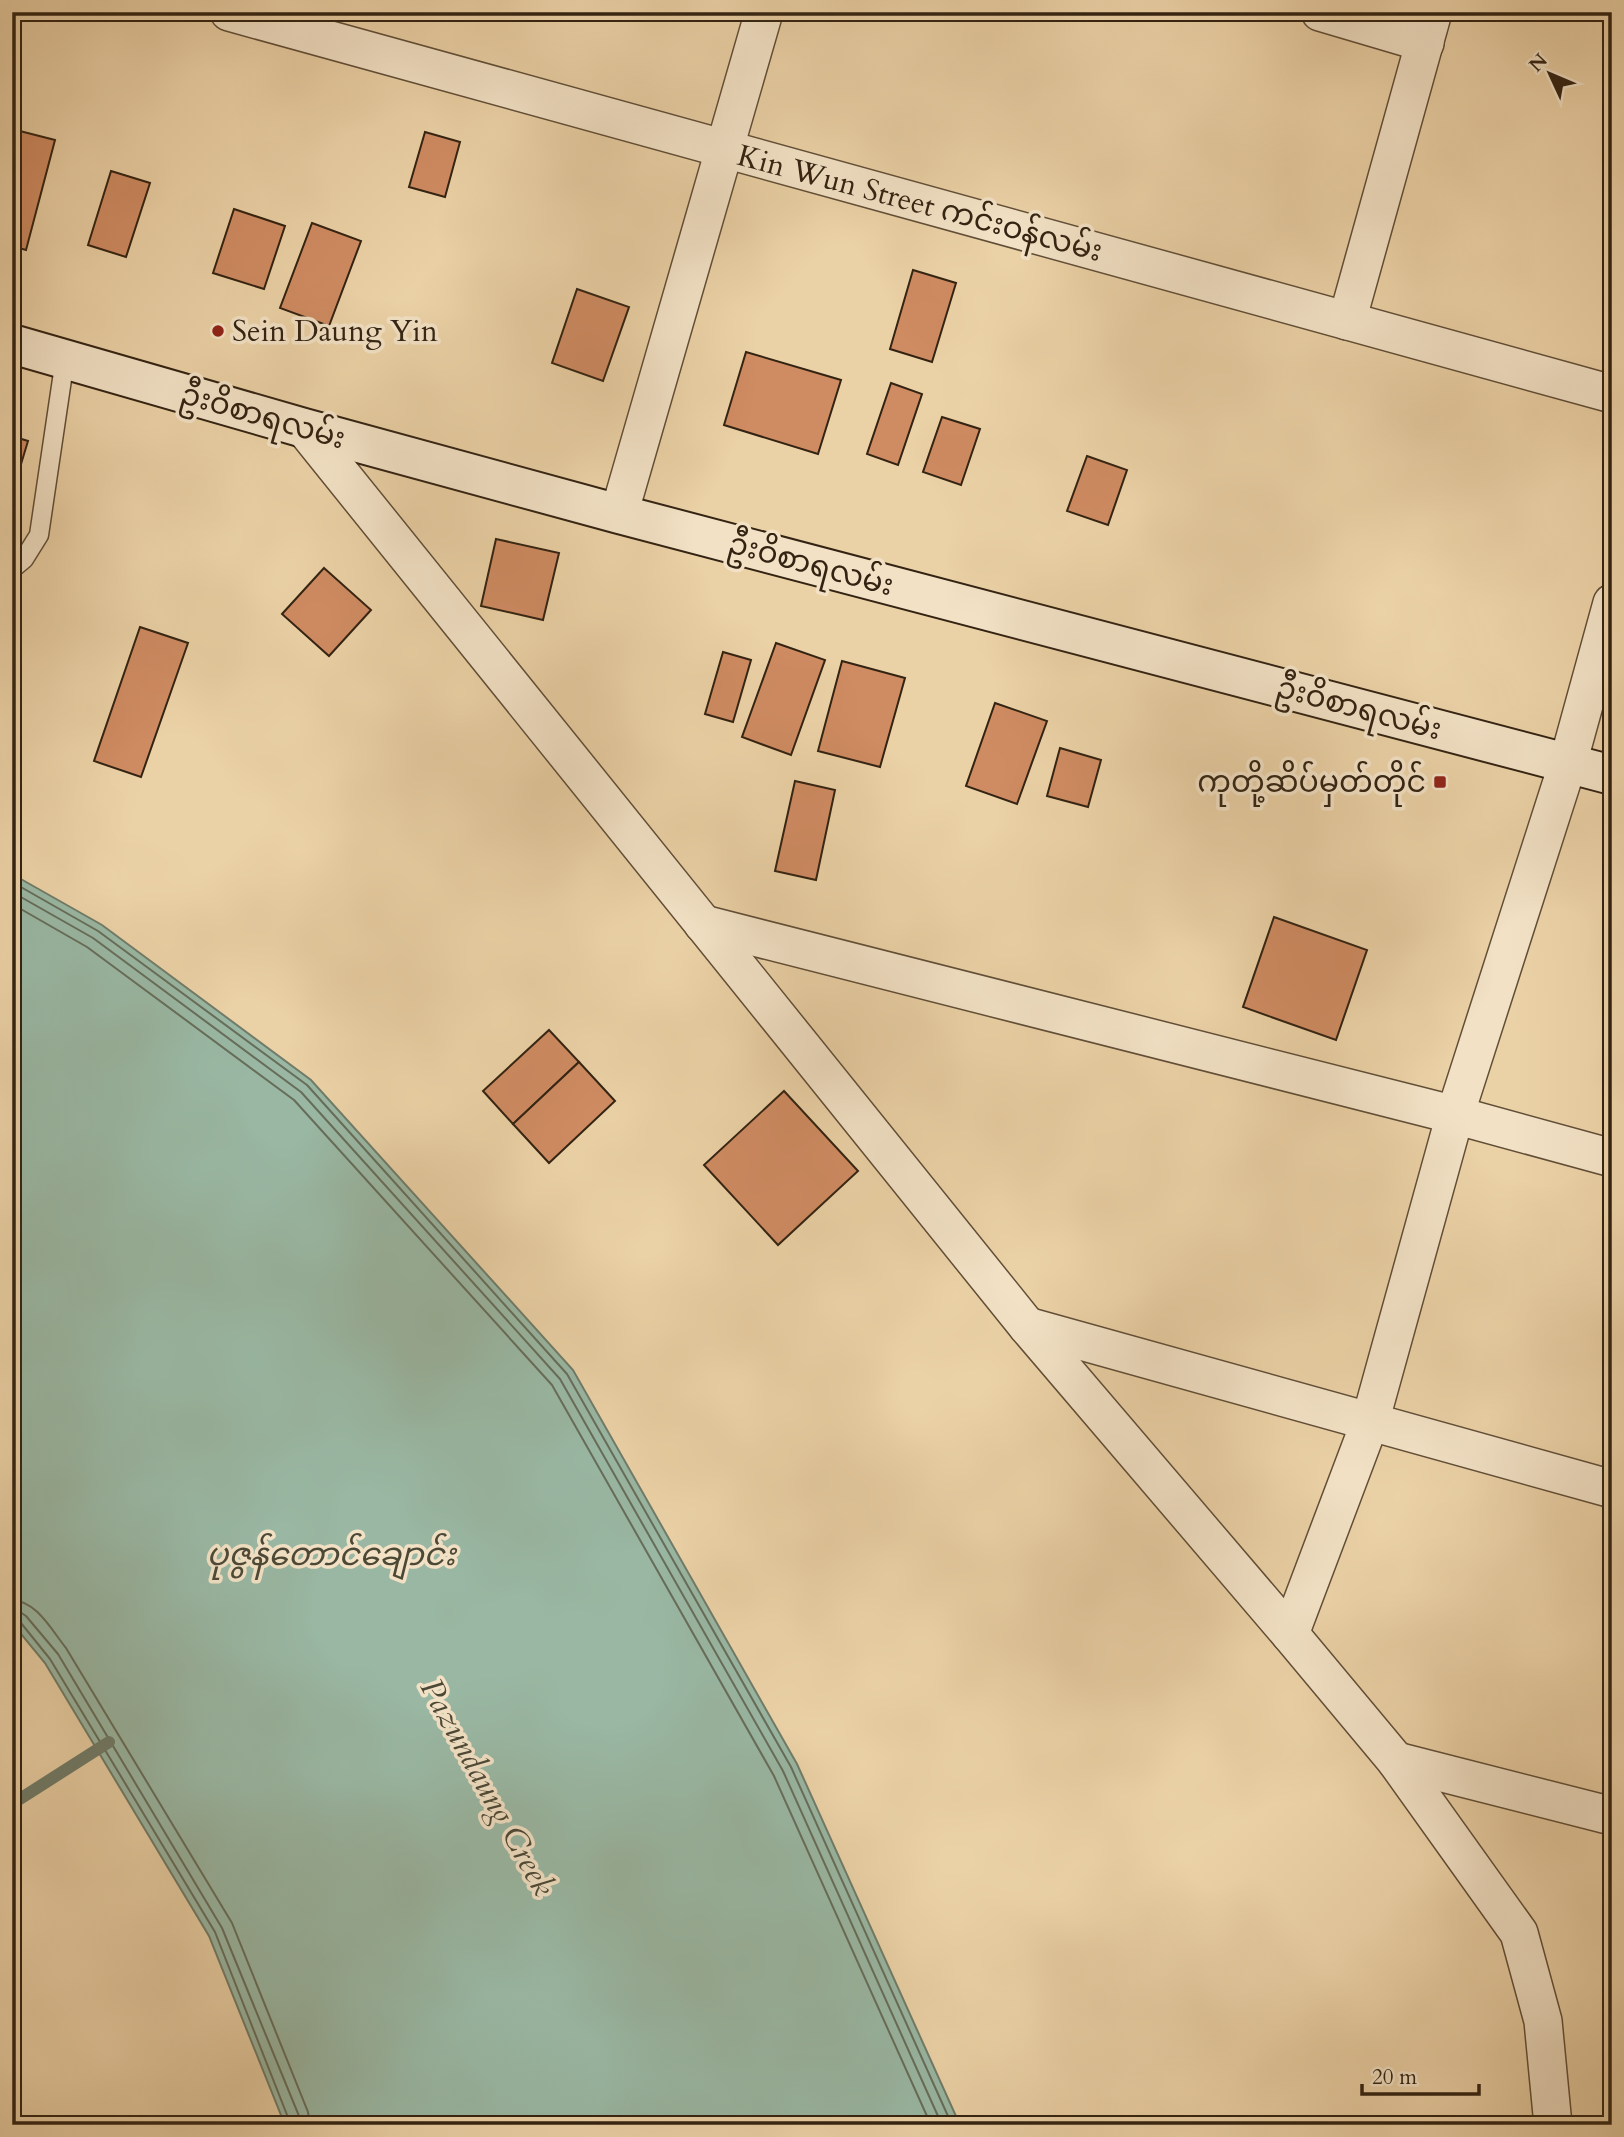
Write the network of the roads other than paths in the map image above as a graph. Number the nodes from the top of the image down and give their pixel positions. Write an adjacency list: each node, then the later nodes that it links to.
1 (229, 12): 5 (street, Kin Wun Street ကင်းဝန်လမ်း)
2 (764, 12): 5 (street)
3 (1320, 12): 4 (street)
4 (1429, 27): 6 (street)
5 (724, 149): 6 (street, Kin Wun Street ကင်းဝန်လမ်း); 11 (street)
6 (1347, 321): 9 (street, Kin Wun Street ကင်းဝန်လမ်း)
7 (12, 344): 8 (main road, ဦးဝိစာရလမ်း)
8 (65, 359): 10 (main road, ဦးဝိစာရလမ်း); 12 (lane)
9 (1612, 394)
10 (304, 428): 11 (main road, ဦးဝိစာရလမ်း); 16 (street)
11 (619, 514): 14 (main road, ဦးဝိစာရလမ်း)
12 (12, 569)
13 (1612, 603): 14 (street)
14 (1568, 763): 15 (main road, ဦးဝိစာရလမ်း); 17 (street)
15 (1612, 775)
16 (703, 924): 17 (street); 19 (street)
17 (1455, 1115): 18 (street); 20 (street)
18 (1612, 1158)
19 (1027, 1326): 20 (street); 22 (street)
20 (1370, 1422): 21 (street); 22 (street)
21 (1612, 1489)
22 (1290, 1634): 23 (street)
23 (1396, 1761): 24 (street); 25 (street)
24 (1612, 1816)
25 (1553, 2125)

